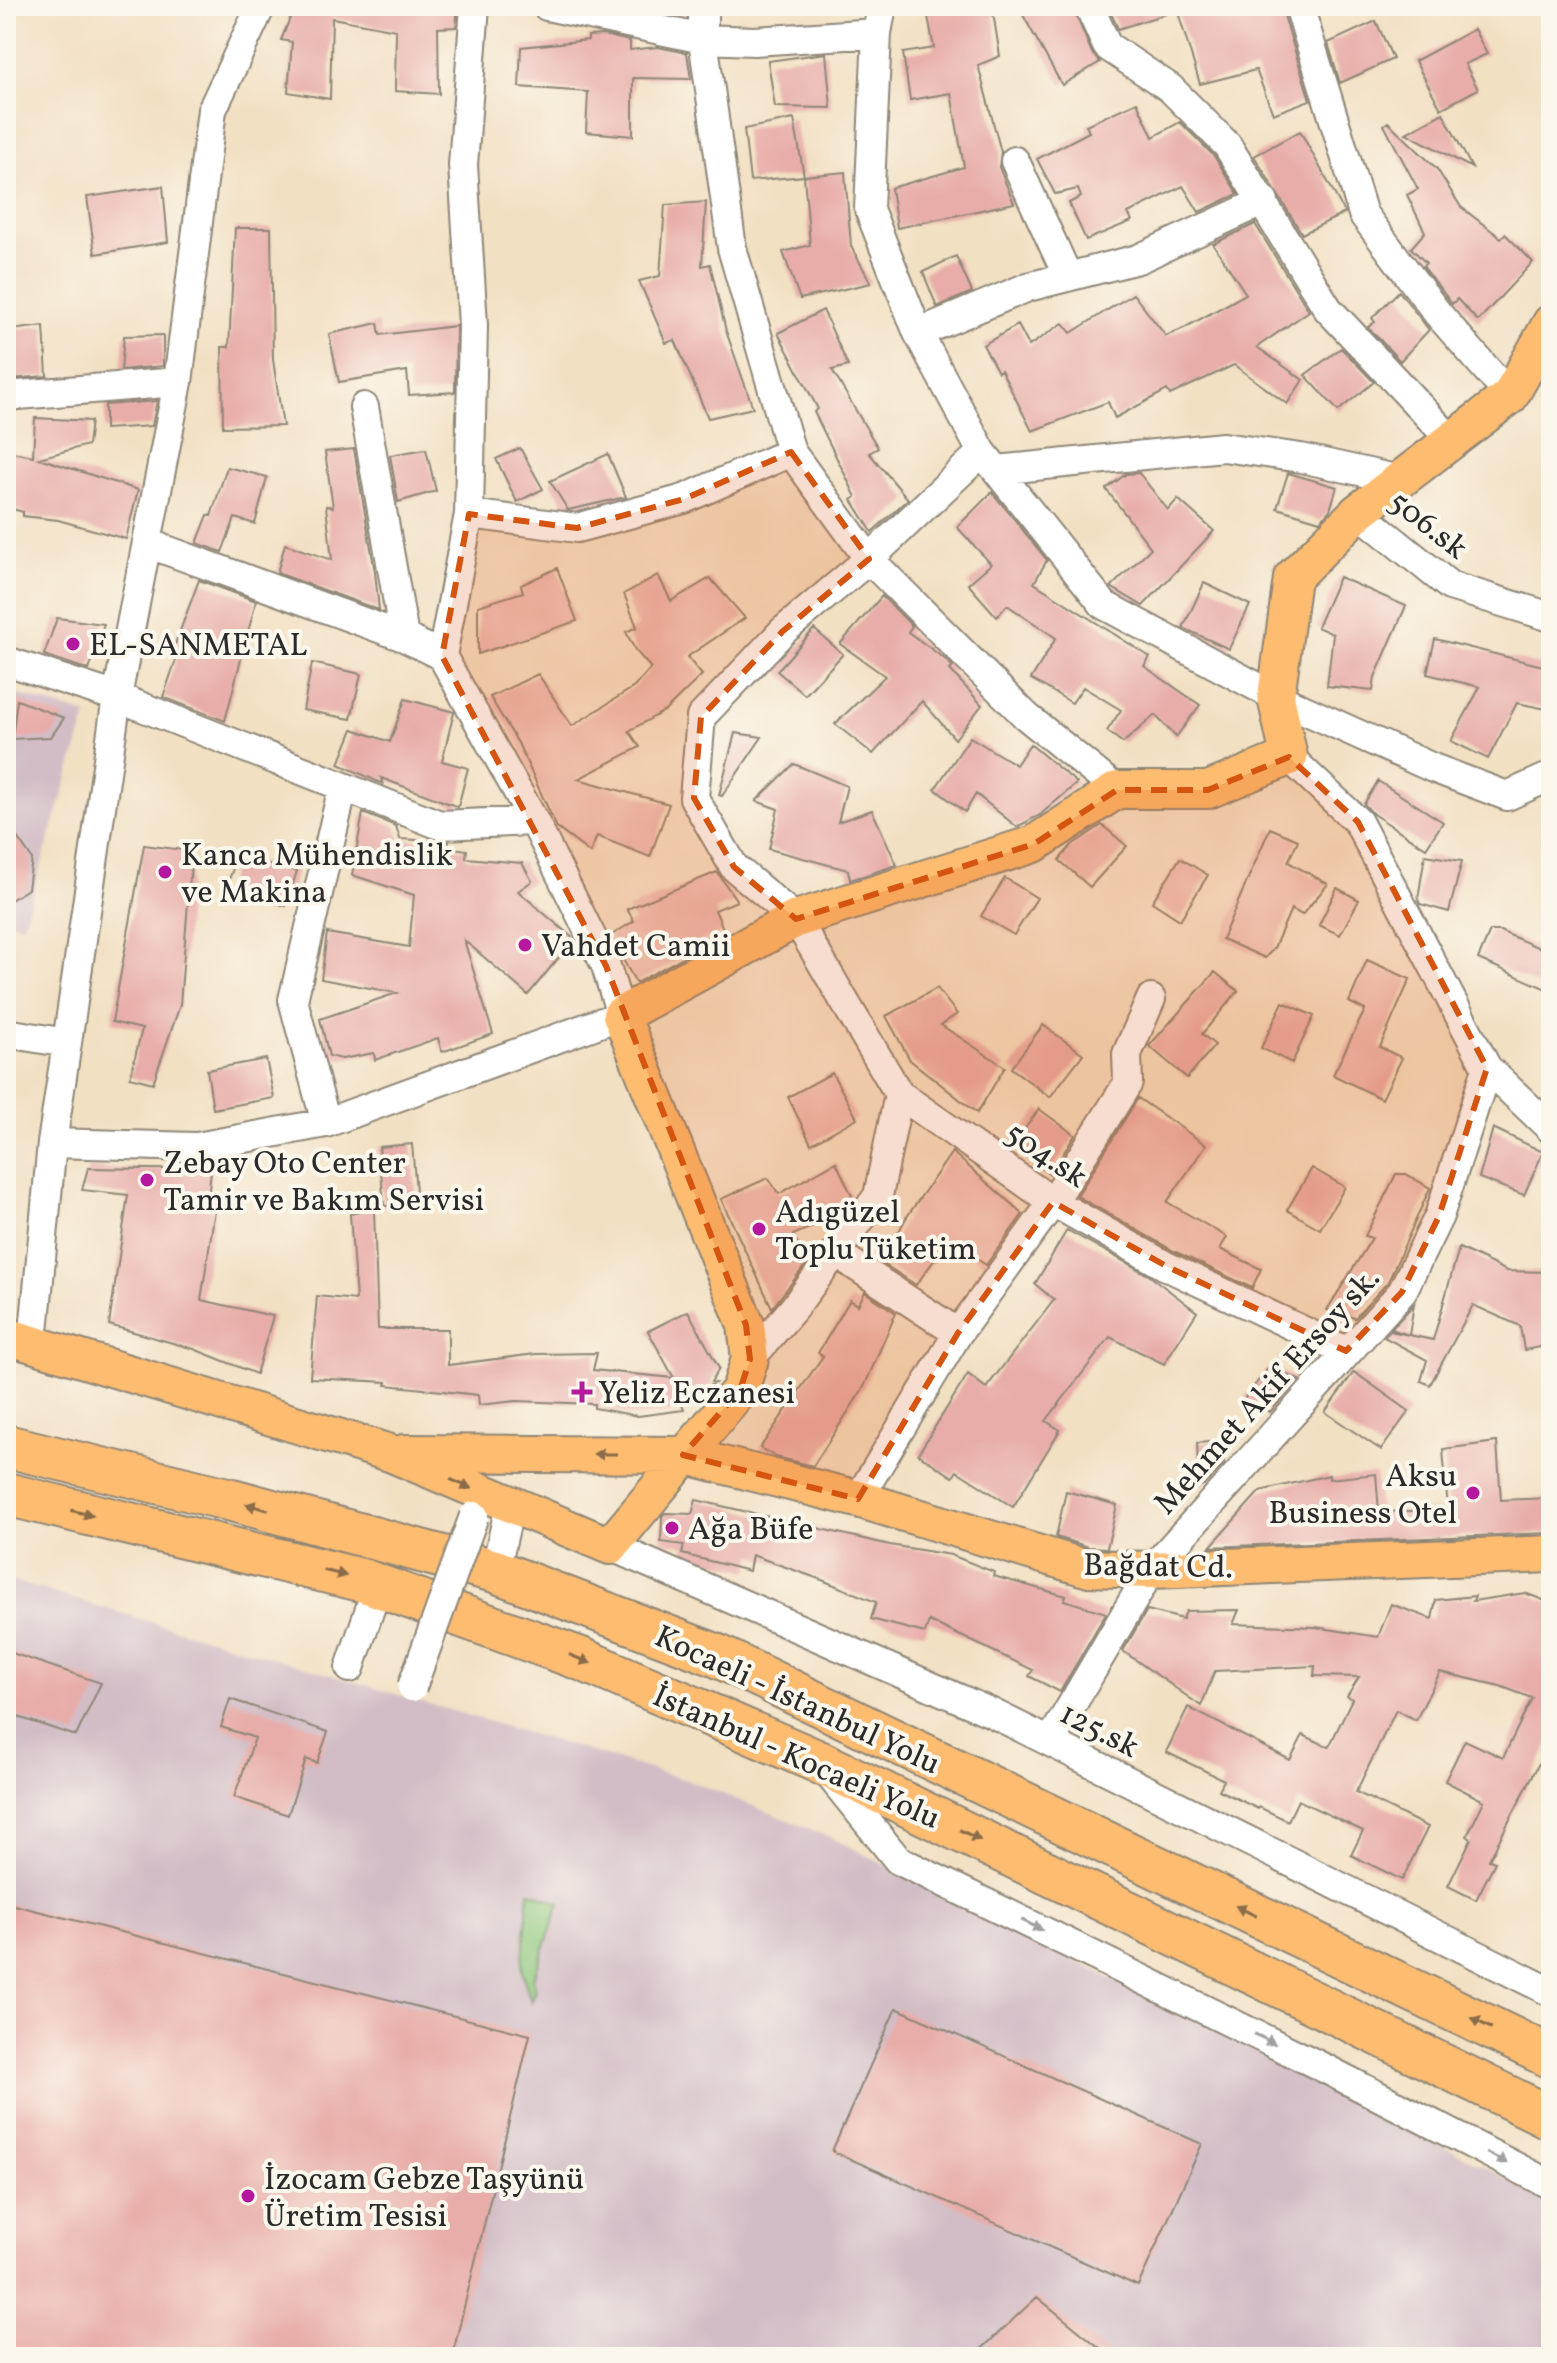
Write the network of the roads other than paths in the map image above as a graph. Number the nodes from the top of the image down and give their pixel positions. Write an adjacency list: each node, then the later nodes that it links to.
1 (261, 6): 14 (street)
2 (475, 6): 23 (street)
3 (547, 6): 8 (street)
4 (703, 6): 8 (street)
5 (1089, 6): 10 (street)
6 (1299, 6): 16 (street)
7 (879, 20): 8 (street); 13 (street)
8 (703, 39): 19 (street)
9 (1015, 161): 11 (street)
10 (1264, 201): 11 (street); 18 (street)
11 (1068, 277): 13 (street)
12 (1551, 323): 16 (main road)
13 (918, 333): 20 (street)
14 (178, 382): 15 (street); 24 (street)
15 (6, 396)
16 (1510, 396): 18 (main road)
17 (364, 407): 27 (street)
18 (1452, 441): 21 (main road)
19 (791, 452): 23 (street); 25 (street)
20 (990, 461): 21 (street); 25 (street, 504.sk); 31 (street)
21 (1400, 480): 22 (main road)
22 (1358, 512): 26 (street, 506.sk); 31 (main road)
23 (469, 514): 28 (street)
24 (147, 543): 27 (street); 30 (street)
25 (869, 559): 35 (street); 37 (street, 504.sk)
26 (1551, 617)
27 (404, 637): 28 (street)
28 (442, 656): 36 (street)
29 (6, 661): 30 (street)
30 (117, 697): 34 (street); 41 (street)
31 (1276, 697): 32 (main road); 33 (street)
32 (1289, 757): 35 (main road); 42 (street)
33 (1551, 776)
34 (343, 787): 36 (street); 44 (street)
35 (1117, 790): 37 (main road)
36 (534, 821): 39 (street)
37 (796, 919): 39 (main road); 43 (street, 504.sk)
38 (1151, 999): 47 (street)
39 (621, 1015): 44 (street); 52 (main road)
40 (6, 1033): 41 (street)
41 (67, 1043): 46 (street)
42 (1487, 1068): 45 (street); 51 (street, Mehmet Akif Ersoy sk.)
43 (899, 1094): 47 (street, 504.sk); 48 (street)
44 (326, 1123): 46 (street)
45 (1551, 1129)
46 (52, 1143): 50 (street)
47 (1053, 1202): 49 (street); 51 (street, 504.sk)
48 (836, 1253): 49 (street); 52 (street)
49 (958, 1333): 57 (street)
50 (19, 1339): 54 (main road)
51 (1346, 1351): 62 (street, Mehmet Akif Ersoy sk.)
52 (750, 1359): 55 (main road)
53 (6, 1446): 63 (highway, Kocaeli - İstanbul Yolu, one-way to 53)
54 (390, 1453): 55 (main road, Bağdat Cd., one-way to 54); 58 (main road, one-way to 58)
55 (683, 1455): 57 (main road, Bağdat Cd.); 60 (main road)
56 (6, 1494): 64 (highway, İstanbul - Kocaeli Yolu, one-way to 64)
57 (858, 1499): 62 (main road, Bağdat Cd.)
58 (510, 1506): 60 (main road); 63 (street)
59 (474, 1516): 66 (street, bridge)
60 (610, 1546): 67 (street, 125.sk)
61 (1551, 1554): 62 (main road, Bağdat Cd.)
62 (1151, 1570): 67 (street, Mehmet Akif Ersoy sk.)
63 (495, 1571): 70 (highway, Kocaeli - İstanbul Yolu, one-way to 63)
64 (378, 1585): 65 (street); 68 (highway, İstanbul - Kocaeli Yolu, one-way to 68)
65 (350, 1668)
66 (412, 1687)
67 (1050, 1742): 69 (street, 125.sk)
68 (819, 1762): 71 (highway, İstanbul - Kocaeli Yolu, one-way to 71); 72 (street, one-way to 72)
69 (1548, 1985)
70 (1551, 2057)
71 (1551, 2118)
72 (1551, 2185)

